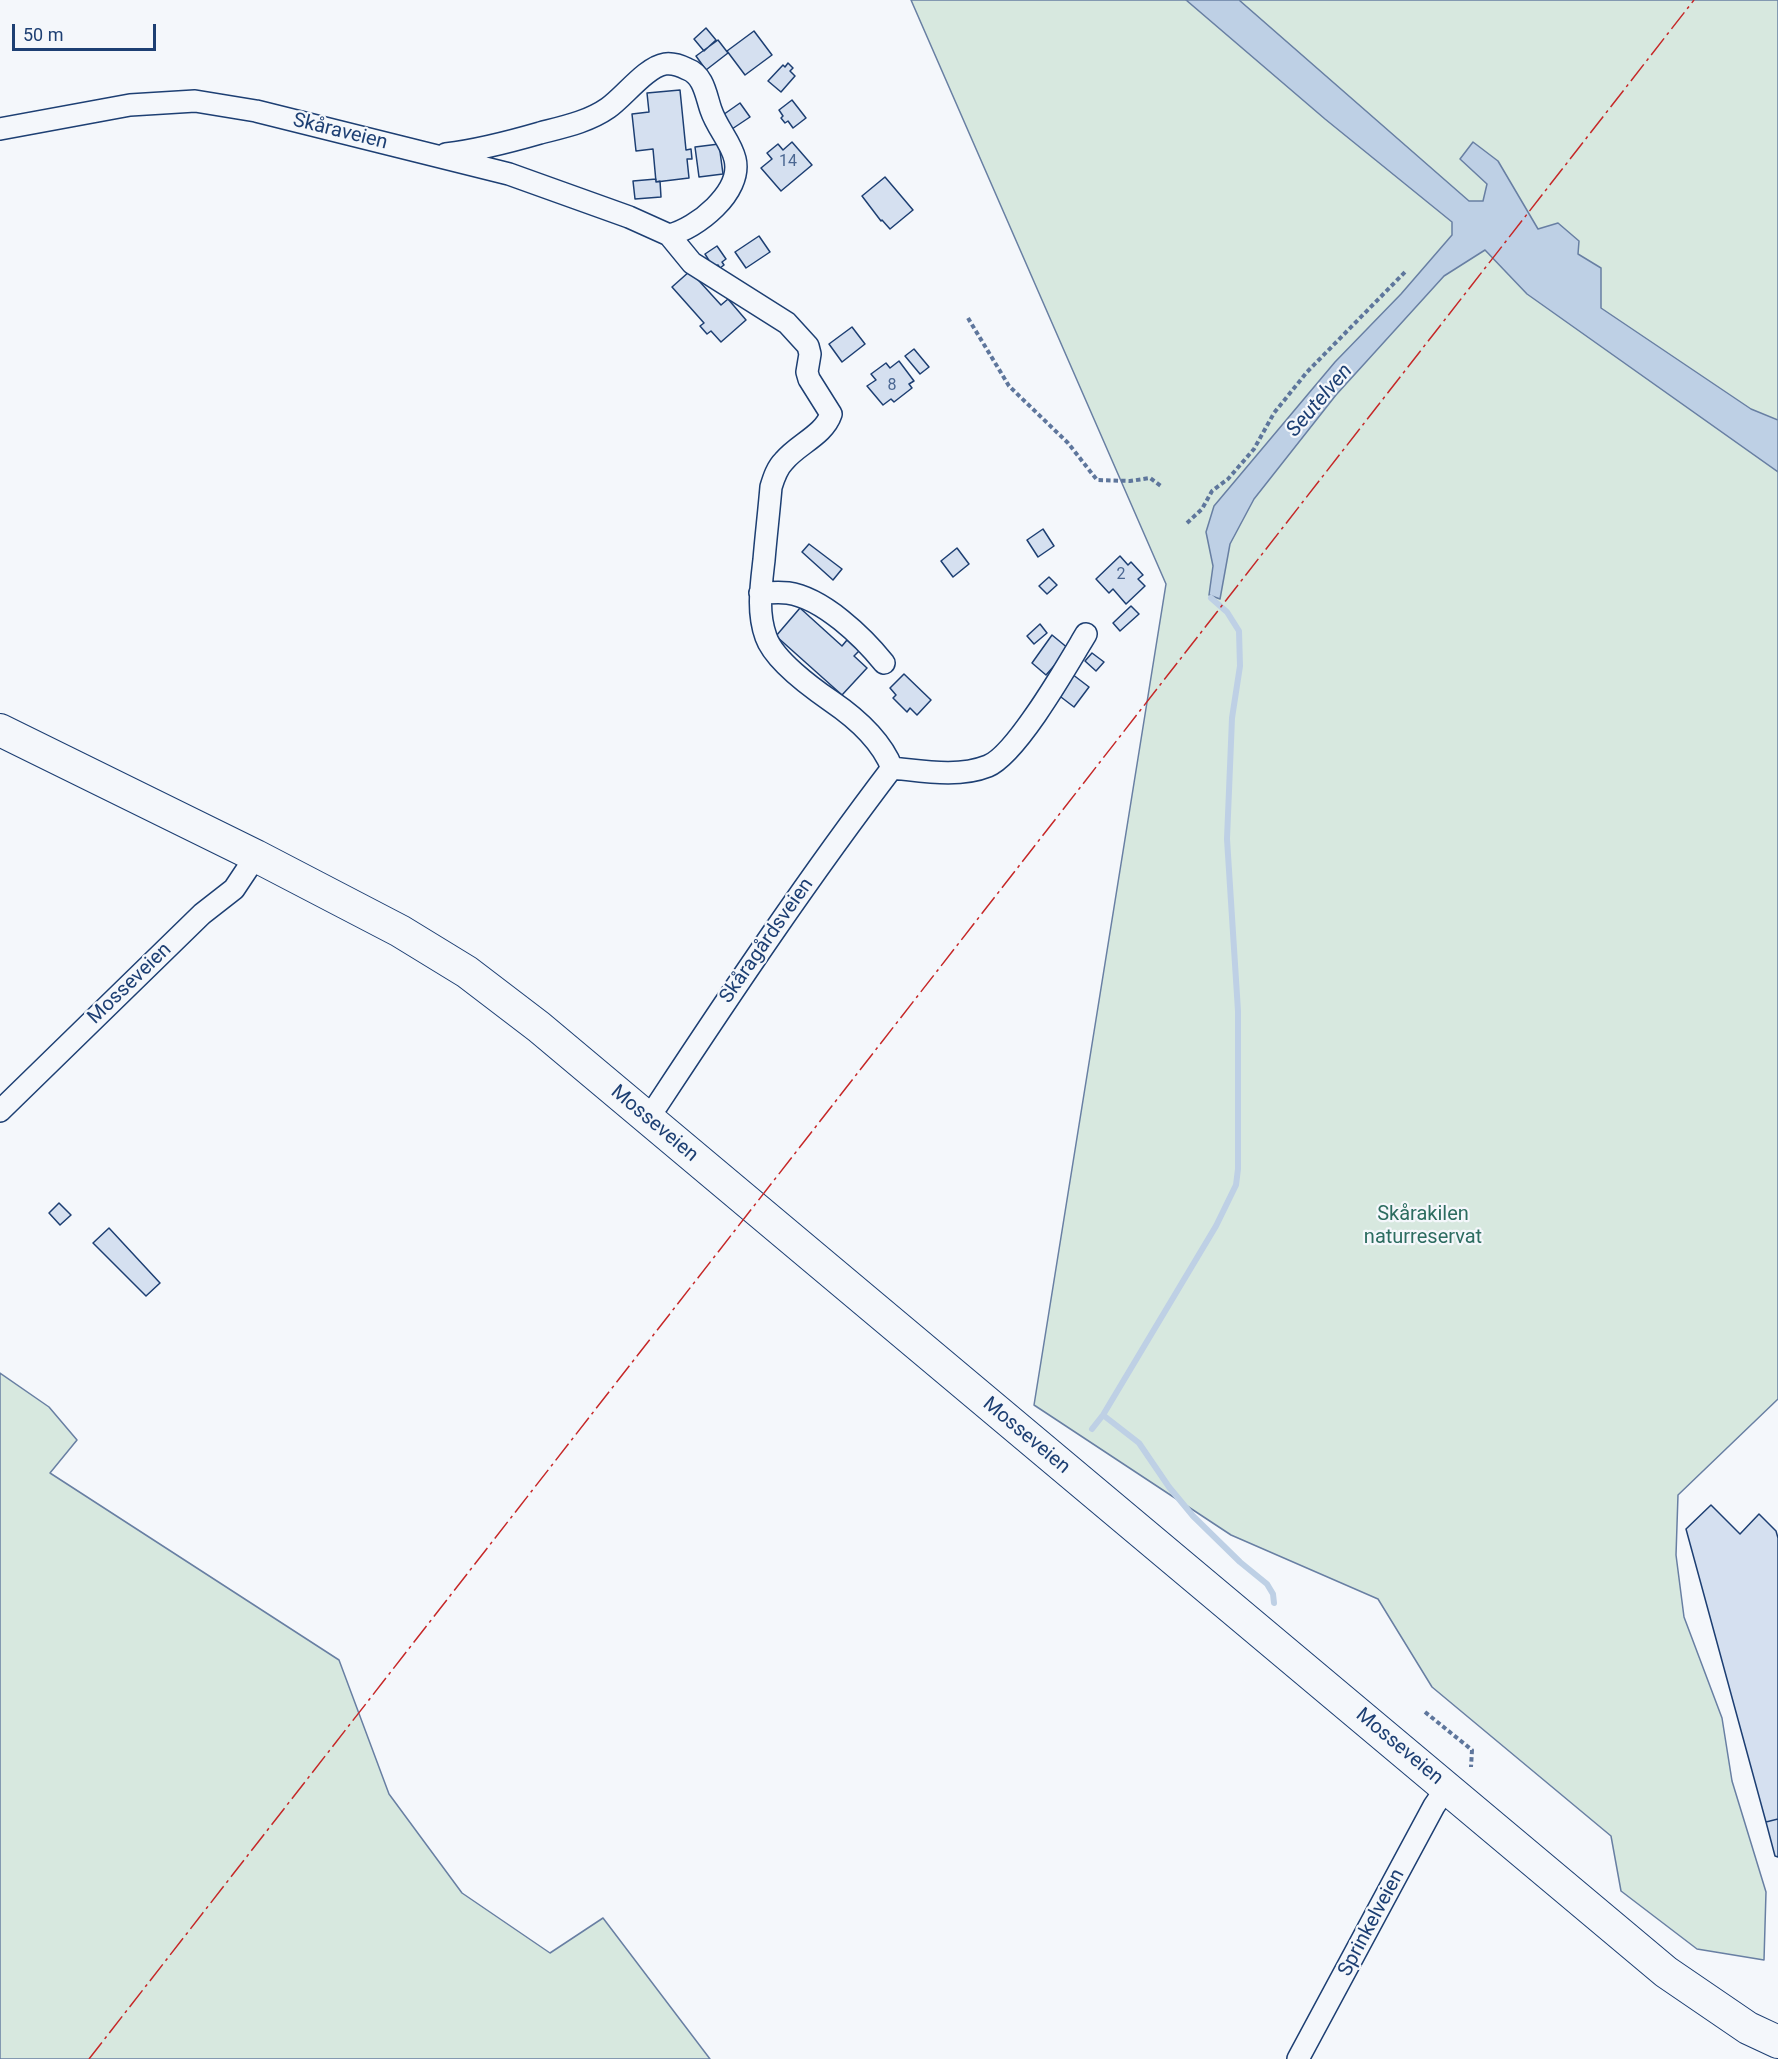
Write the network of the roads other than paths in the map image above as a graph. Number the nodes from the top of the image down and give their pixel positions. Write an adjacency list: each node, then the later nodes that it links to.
1 (0, 129): 2 (street, Skåraveien)
2 (436, 155): 3 (street, Skåraveien); 3 (street)
3 (669, 236): 4 (street)
4 (760, 593): 6 (street); 8 (street)
5 (1086, 634): 8 (street)
6 (884, 663)
7 (0, 730): 9 (highway, Mosseveien)
8 (892, 768): 11 (street, Skåragårdsveien)
9 (256, 856): 10 (street, Mosseveien); 11 (highway, Mosseveien)
10 (0, 1112)
11 (647, 1118): 12 (highway, Mosseveien)
12 (1447, 1787): 13 (highway, Mosseveien); 14 (street, Sprinkelveien)
13 (1778, 2042)
14 (1298, 2059)

